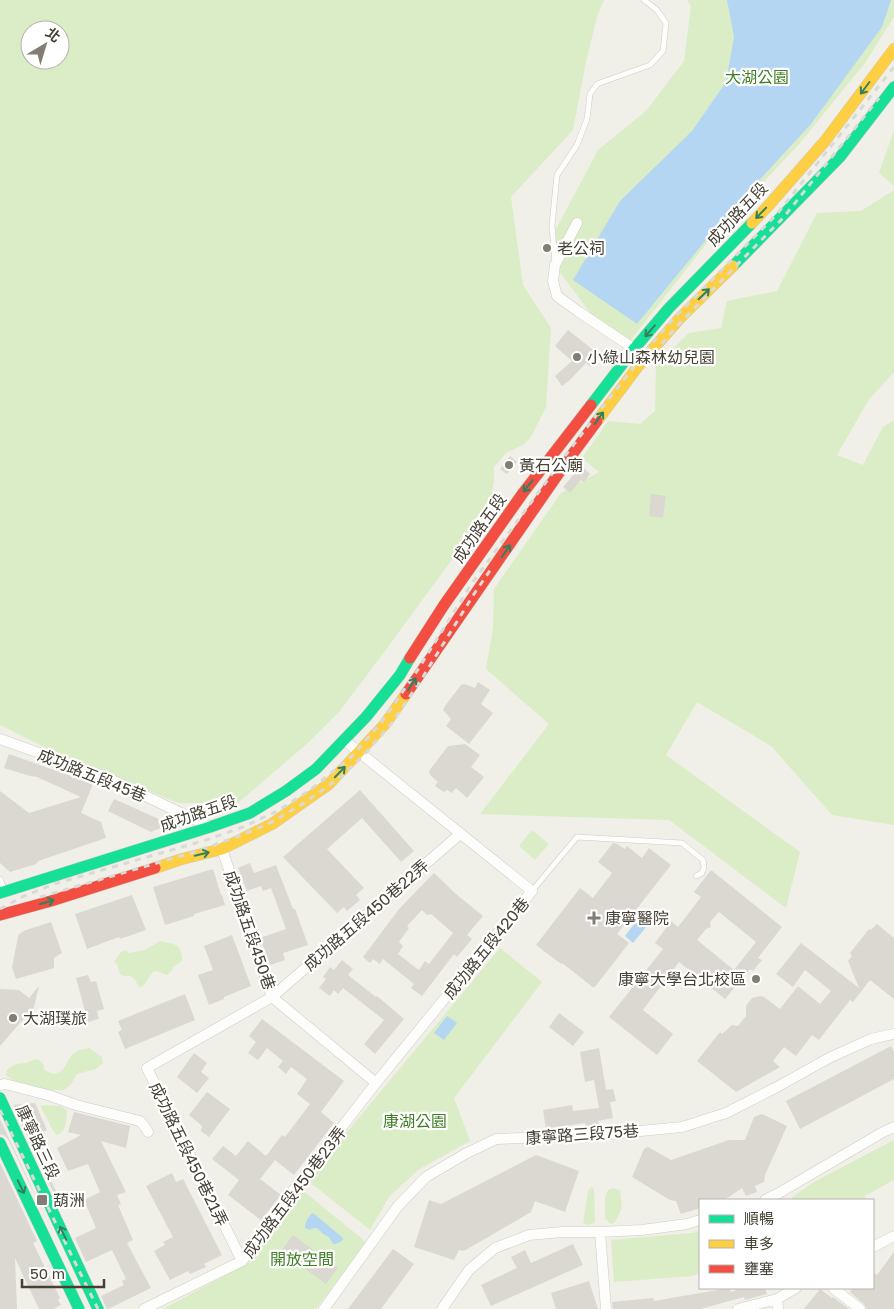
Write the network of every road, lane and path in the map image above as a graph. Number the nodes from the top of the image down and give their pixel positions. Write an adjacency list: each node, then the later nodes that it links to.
1 (644, 0): 5 (lane)
2 (894, 48): 6 (main road, 成功路五段, one-way to 6)
3 (894, 87): 7 (main road, 成功路五段, one-way to 3)
4 (577, 222): 5 (street)
5 (555, 265): 6 (street)
6 (634, 349): 7 (street); 9 (main road, 成功路五段, one-way to 9)
7 (646, 357): 10 (main road, 成功路五段, one-way to 7)
8 (0, 739): 11 (street, 成功路五段45巷)
9 (344, 740): 10 (street, 成功路五段420巷); 11 (main road, 成功路五段)
10 (360, 752): 12 (street, 成功路五段420巷); 13 (main road, 成功路五段, one-way to 10)
11 (210, 827): 17 (main road, 成功路五段)
12 (460, 834): 16 (street, 成功路五段420巷); 19 (street, 成功路五段450巷22弄)
13 (222, 849): 18 (main road, 成功路五段, one-way to 13); 19 (street, 成功路五段450巷)
14 (696, 876): 16 (lane)
15 (0, 879): 17 (lane)
16 (532, 891): 21 (street, 成功路五段420巷)
17 (2, 892)
18 (0, 915)
19 (272, 997): 21 (street, 成功路五段450巷); 33 (street, 成功路五段450巷21弄)
20 (894, 1034): 40 (street, 康寧路三段75巷)
21 (376, 1084): 33 (street, 成功路五段450巷23弄)
22 (0, 1085): 26 (street)
23 (0, 1098): 24 (main road, 康寧路三段)
24 (6, 1123): 38 (main road, 康寧路三段, one-way to 24)
25 (894, 1127): 28 (street)
26 (148, 1132)
27 (0, 1143): 37 (main road, one-way to 37)
28 (781, 1197)
29 (699, 1220): 30 (street)
30 (600, 1232): 41 (street); 42 (street)
31 (894, 1236): 32 (street)
32 (874, 1246)
33 (242, 1261): 39 (street, 成功路五段450巷23弄)
34 (795, 1289): 36 (street)
35 (834, 1289): 44 (street)
36 (777, 1304): 43 (street)
37 (79, 1309)
38 (98, 1309)
39 (144, 1309)
40 (324, 1309)
41 (442, 1309)
42 (606, 1309)
43 (738, 1309)
44 (860, 1309)

